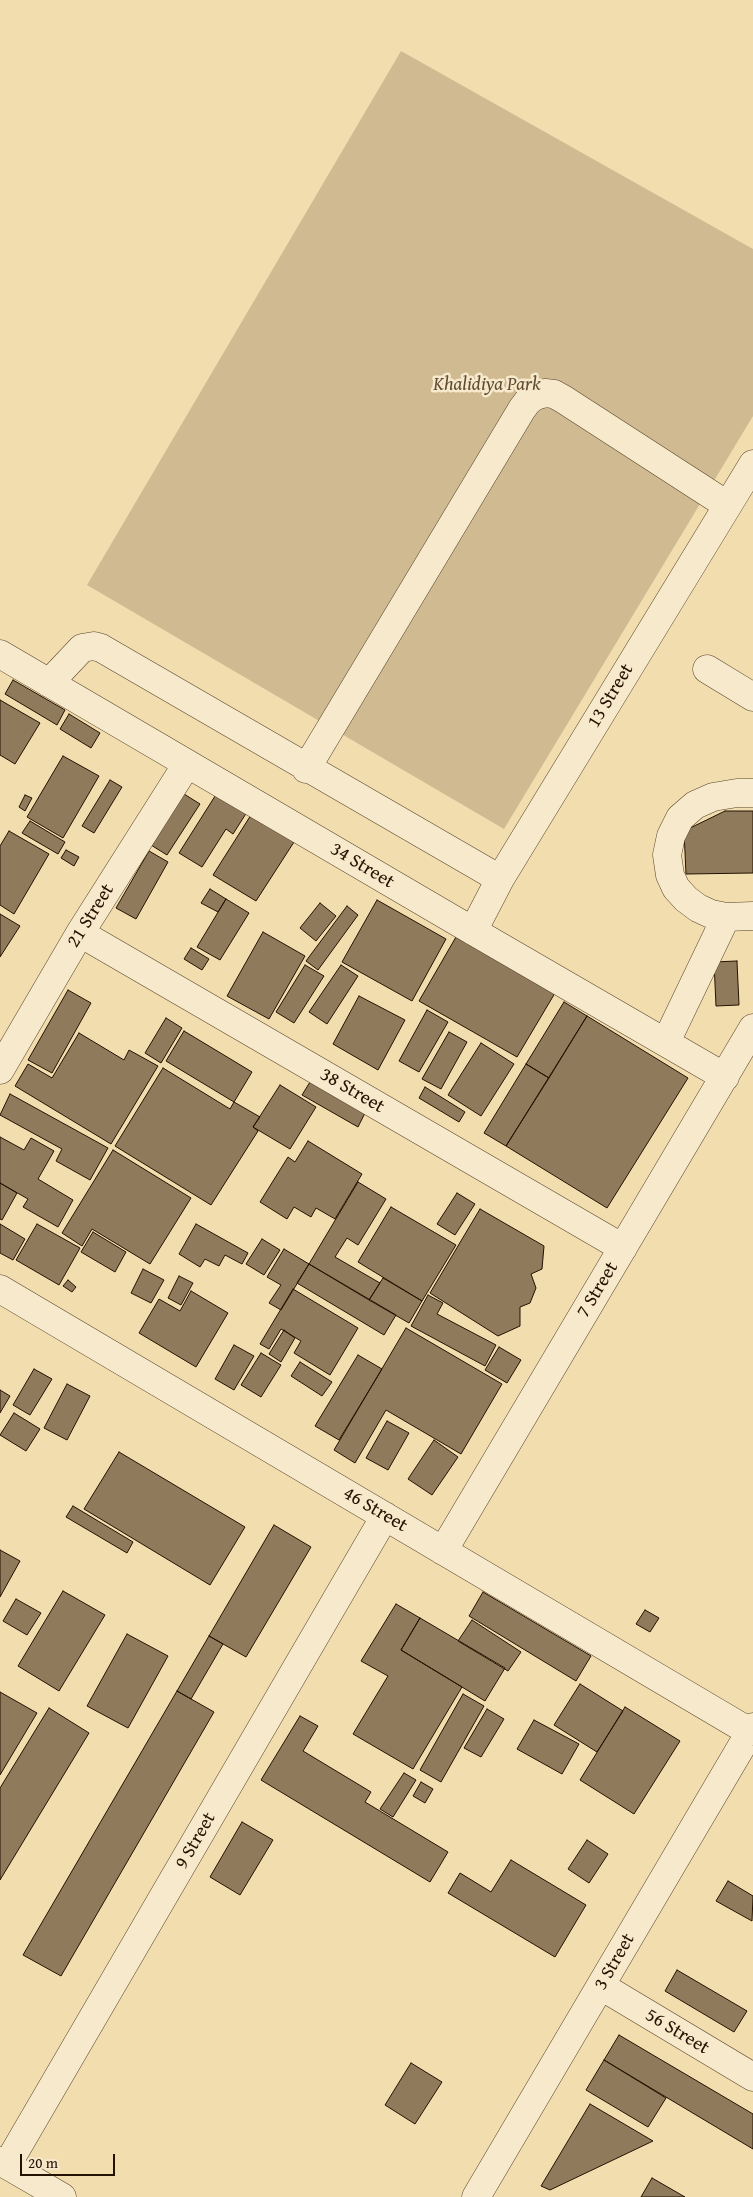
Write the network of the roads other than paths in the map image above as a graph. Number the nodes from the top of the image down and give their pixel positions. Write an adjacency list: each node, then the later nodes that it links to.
1 (753, 464): 2 (street, 13 Street)
2 (727, 505): 8 (street); 10 (street, 13 Street)
3 (0, 654): 5 (street, 34 Street)
4 (707, 669): 6 (street)
5 (49, 683): 7 (street, 34 Street); 8 (street)
6 (753, 697)
7 (187, 764): 13 (street, 34 Street); 14 (street, 21 Street)
8 (306, 768): 10 (street)
9 (753, 794): 12 (street)
10 (500, 879): 13 (street, 13 Street)
11 (753, 916): 12 (street)
12 (726, 917): 16 (street)
13 (473, 931): 16 (street, 34 Street)
14 (80, 933): 17 (street, 21 Street); 19 (street, 38 Street)
15 (753, 1028): 18 (street, 7 Street)
16 (666, 1042): 18 (street, 34 Street)
17 (0, 1070)
18 (725, 1077): 19 (street, 7 Street)
19 (623, 1248): 22 (street, 7 Street)
20 (0, 1289): 21 (street, 46 Street)
21 (385, 1516): 22 (street, 46 Street); 26 (street, 9 Street)
22 (444, 1551): 23 (street, 46 Street)
23 (752, 1730): 24 (street, 3 Street)
24 (600, 1986): 25 (street, 56 Street); 28 (street, 3 Street)
25 (753, 2077)
26 (4, 2163): 27 (street)
27 (62, 2197)
28 (476, 2197)

